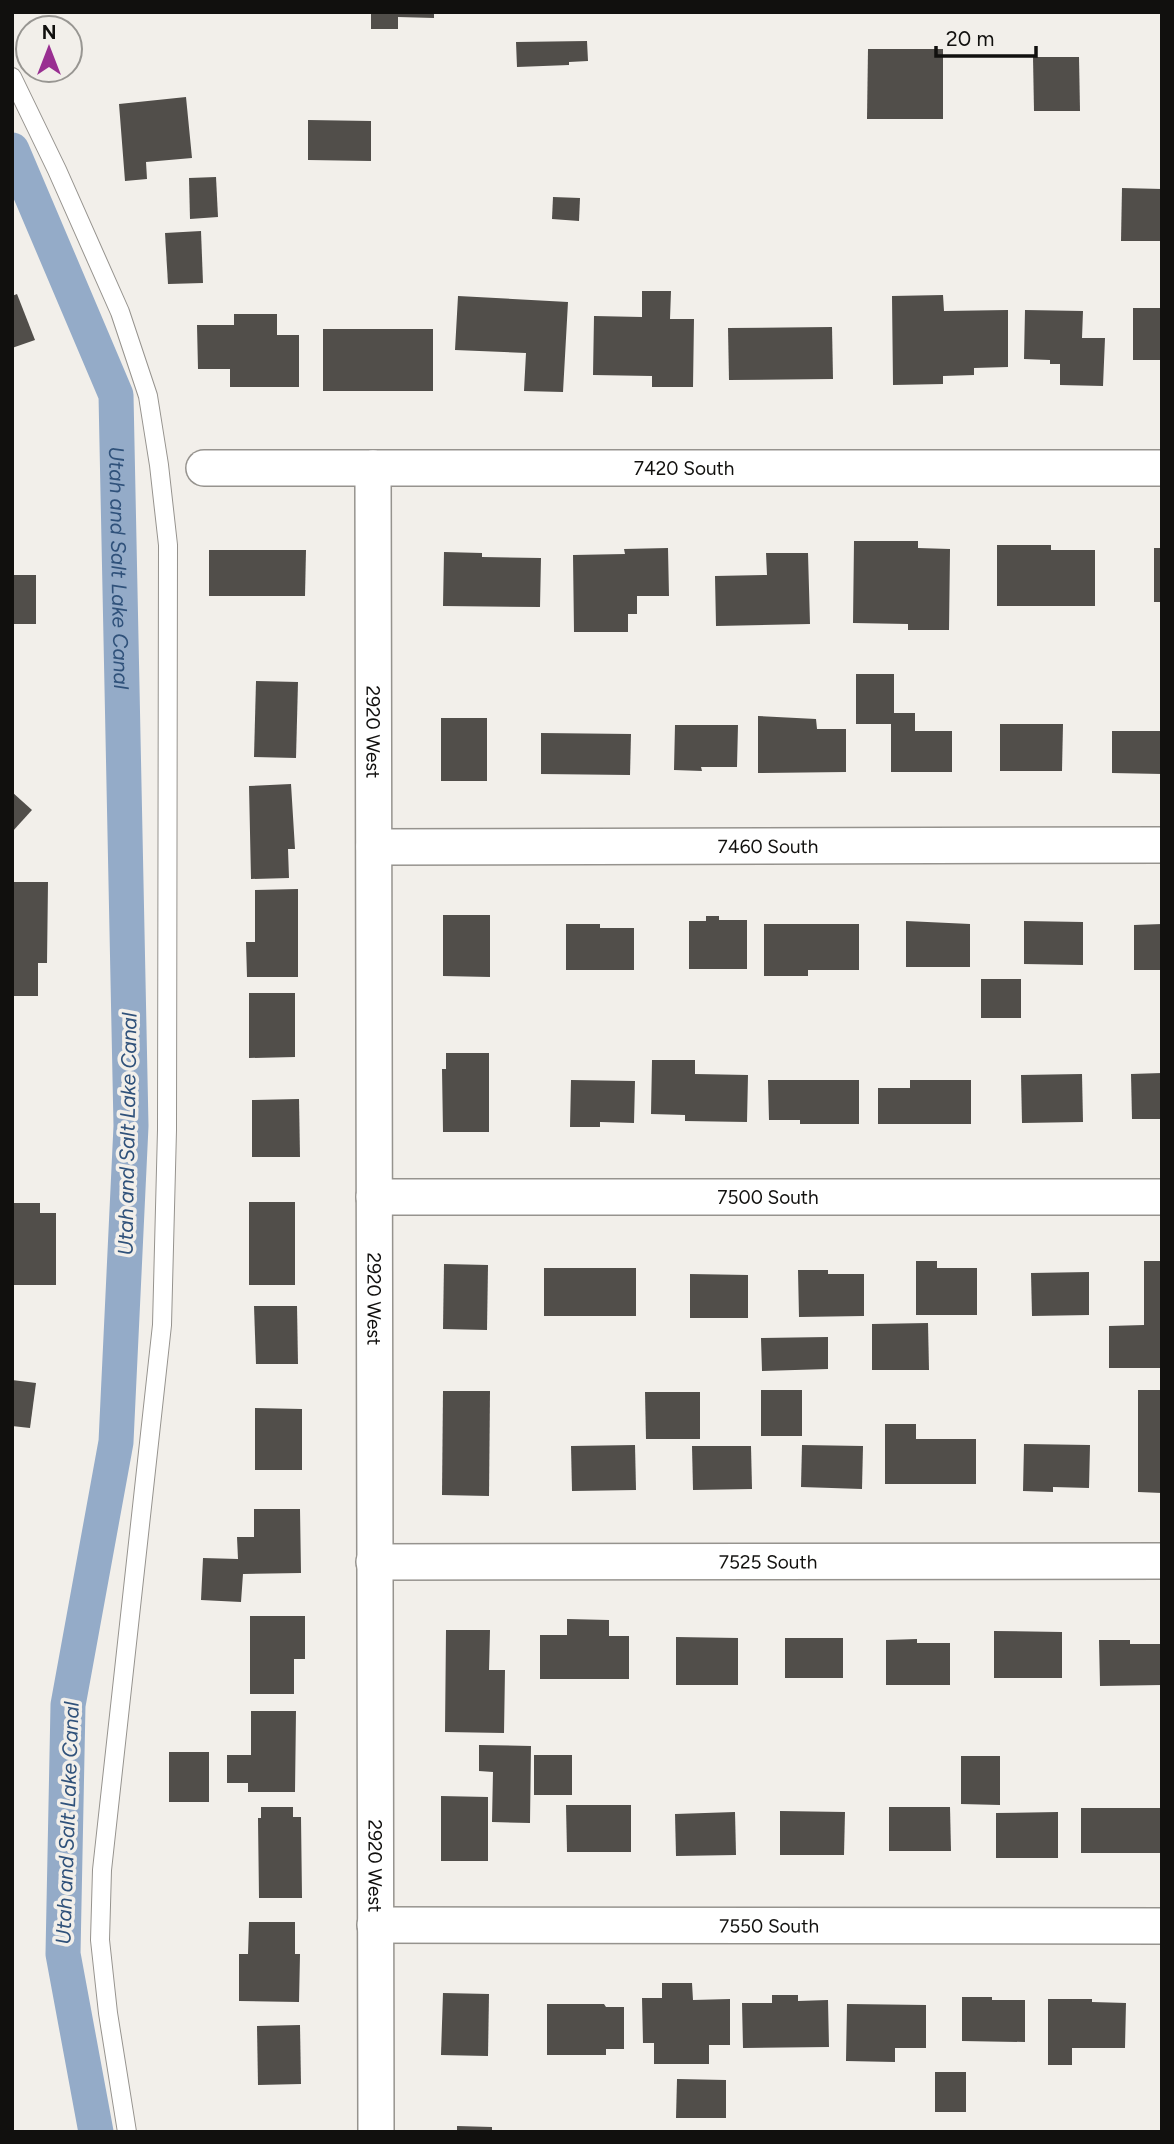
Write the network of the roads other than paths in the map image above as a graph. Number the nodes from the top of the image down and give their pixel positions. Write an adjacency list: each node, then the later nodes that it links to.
1 (12, 78): 13 (lane)
2 (204, 468): 3 (street, 7420 South)
3 (373, 468): 4 (street, 7420 South); 6 (street, 2920 West)
4 (1162, 468)
5 (1162, 845): 6 (street, 7460 South)
6 (374, 847): 7 (street, 2920 West)
7 (374, 1197): 8 (street, 7500 South); 10 (street, 2920 West)
8 (1162, 1197)
9 (1162, 1561): 10 (street, 7525 South)
10 (374, 1562): 11 (street, 2920 West)
11 (375, 1925): 12 (street, 7550 South); 14 (street, 2920 West)
12 (1162, 1926)
13 (127, 2132)
14 (376, 2132)

